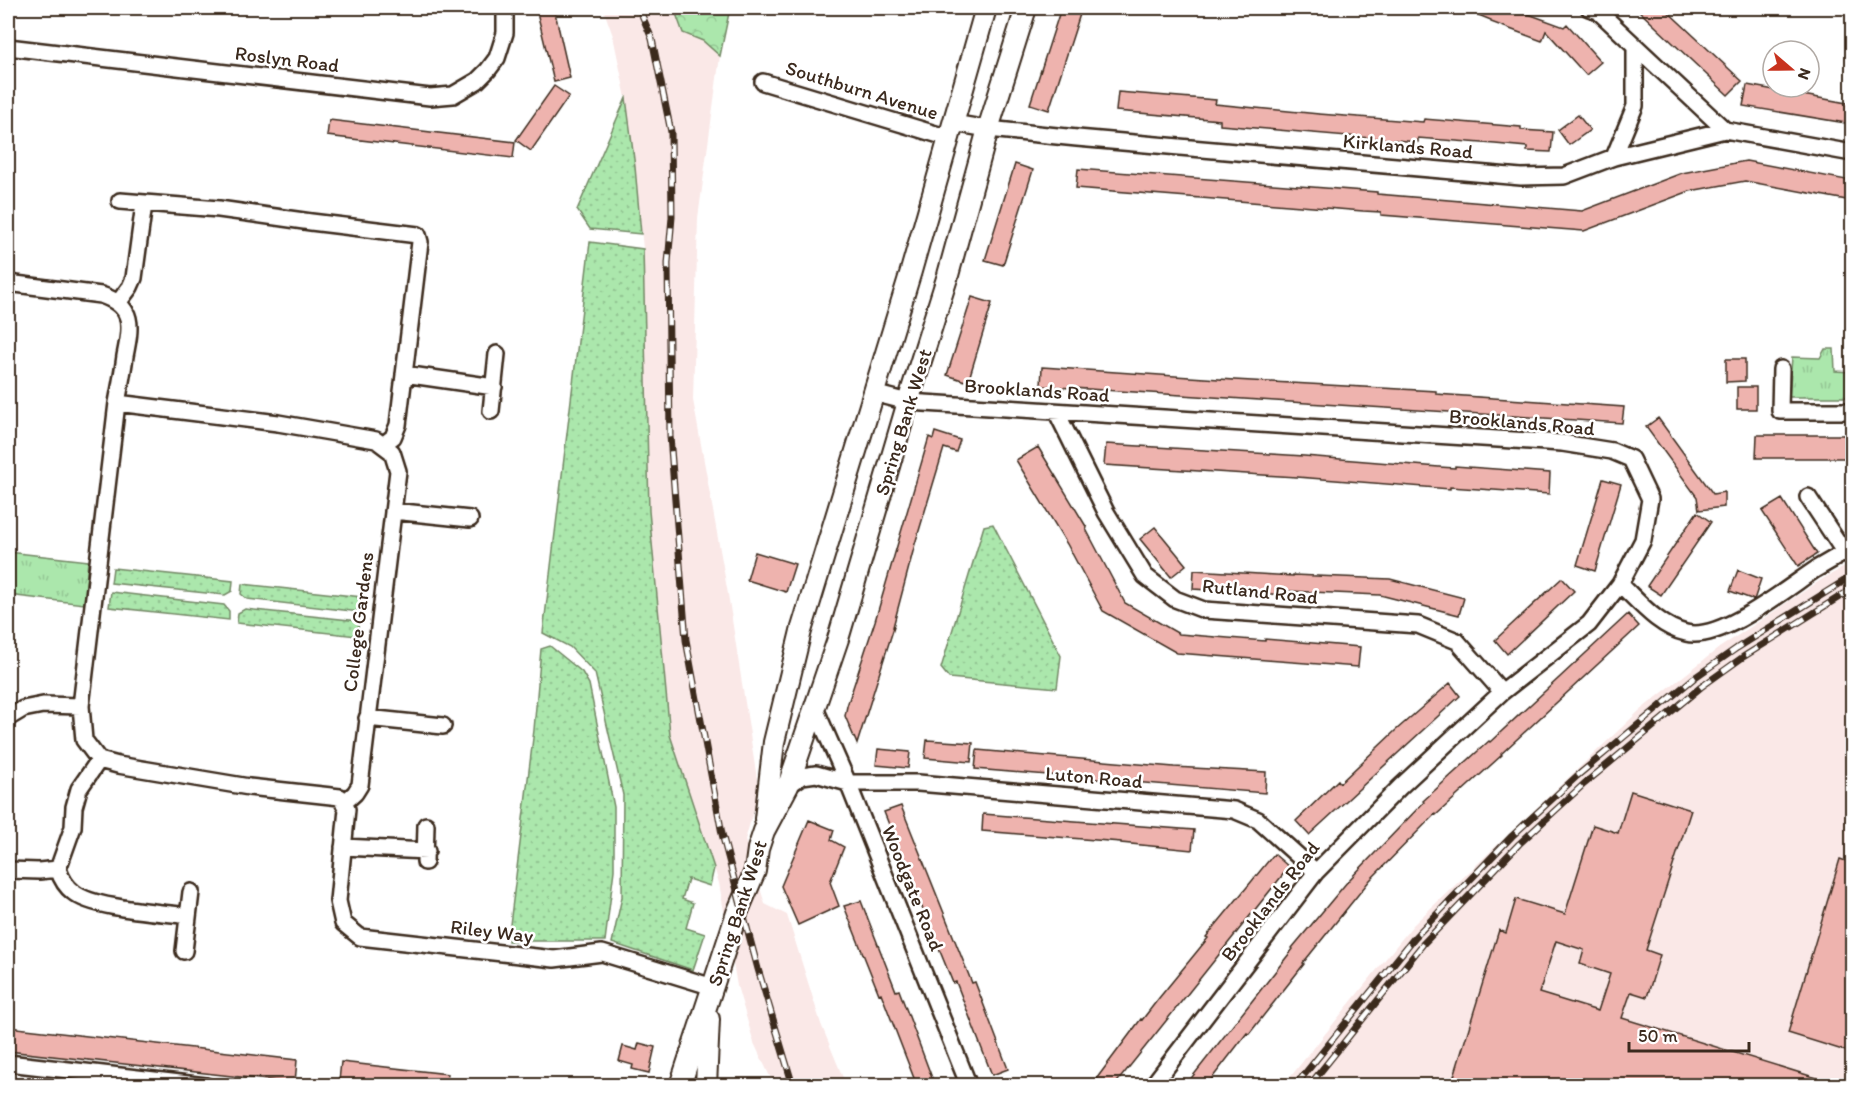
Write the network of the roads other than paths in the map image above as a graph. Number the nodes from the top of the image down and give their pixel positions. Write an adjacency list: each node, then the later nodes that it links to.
1 (505, 8): 6 (street, Roslyn Road)
2 (986, 8): 10 (street, Spring Bank West)
3 (1026, 8): 8 (street, Spring Bank West)
4 (1589, 8): 5 (street)
5 (1635, 46): 9 (street); 12 (street)
6 (8, 47)
7 (763, 82): 10 (street, Southburn Avenue)
8 (988, 129): 10 (street, Kirklands Road); 12 (street, Kirklands Road); 22 (street, Spring Bank West)
9 (1725, 130): 11 (street, Kirklands Road); 12 (street, Kirklands Road)
10 (951, 131): 21 (street, Spring Bank West)
11 (1852, 153)
12 (1614, 157)
13 (120, 201): 14 (street)
14 (144, 204): 16 (street); 19 (street)
15 (8, 283): 16 (street)
16 (118, 303): 23 (street)
17 (497, 354): 20 (street)
18 (1781, 369): 25 (street)
19 (404, 374): 20 (street); 27 (street)
20 (494, 387): 24 (street)
21 (873, 393): 22 (street, Brooklands Road); 44 (street, Spring Bank West)
22 (908, 402): 26 (street, Brooklands Road); 35 (street, Spring Bank West)
23 (117, 403): 27 (street); 34 (street)
24 (491, 411)
25 (1852, 411)
26 (1057, 413): 32 (street, Brooklands Road); 33 (street, Rutland Road)
27 (383, 445): 29 (street, College Gardens)
28 (1808, 497): 31 (street)
29 (393, 511): 30 (street); 37 (street, College Gardens)
30 (470, 519)
31 (1849, 550): 32 (street)
32 (1620, 584): 33 (street, Brooklands Road)
33 (1502, 692): 48 (street, Brooklands Road)
34 (81, 706): 36 (street); 39 (street)
35 (815, 708): 40 (street, Woodgate Road); 41 (street, Spring Bank West)
36 (8, 718)
37 (367, 718): 38 (street); 42 (street, College Gardens)
38 (443, 726)
39 (99, 760): 42 (street); 46 (street)
40 (848, 783): 41 (street, Luton Road); 48 (street, Luton Road); 57 (street, Woodgate Road)
41 (788, 786): 44 (street, Spring Bank West)
42 (344, 803): 45 (street, Riley Way)
43 (426, 825): 45 (street)
44 (764, 831): 52 (street, Spring Bank West)
45 (344, 847): 52 (street, Riley Way)
46 (58, 869): 47 (street); 50 (street)
47 (8, 870)
48 (1316, 872): 58 (street, Brooklands Road)
49 (191, 892): 50 (street)
50 (188, 916): 51 (street)
51 (184, 951)
52 (711, 991): 55 (street, Spring Bank West); 56 (street, Spring Bank West)
53 (8, 1063): 54 (street)
54 (206, 1086)
55 (680, 1086)
56 (706, 1086)
57 (969, 1086)
58 (1152, 1086)

